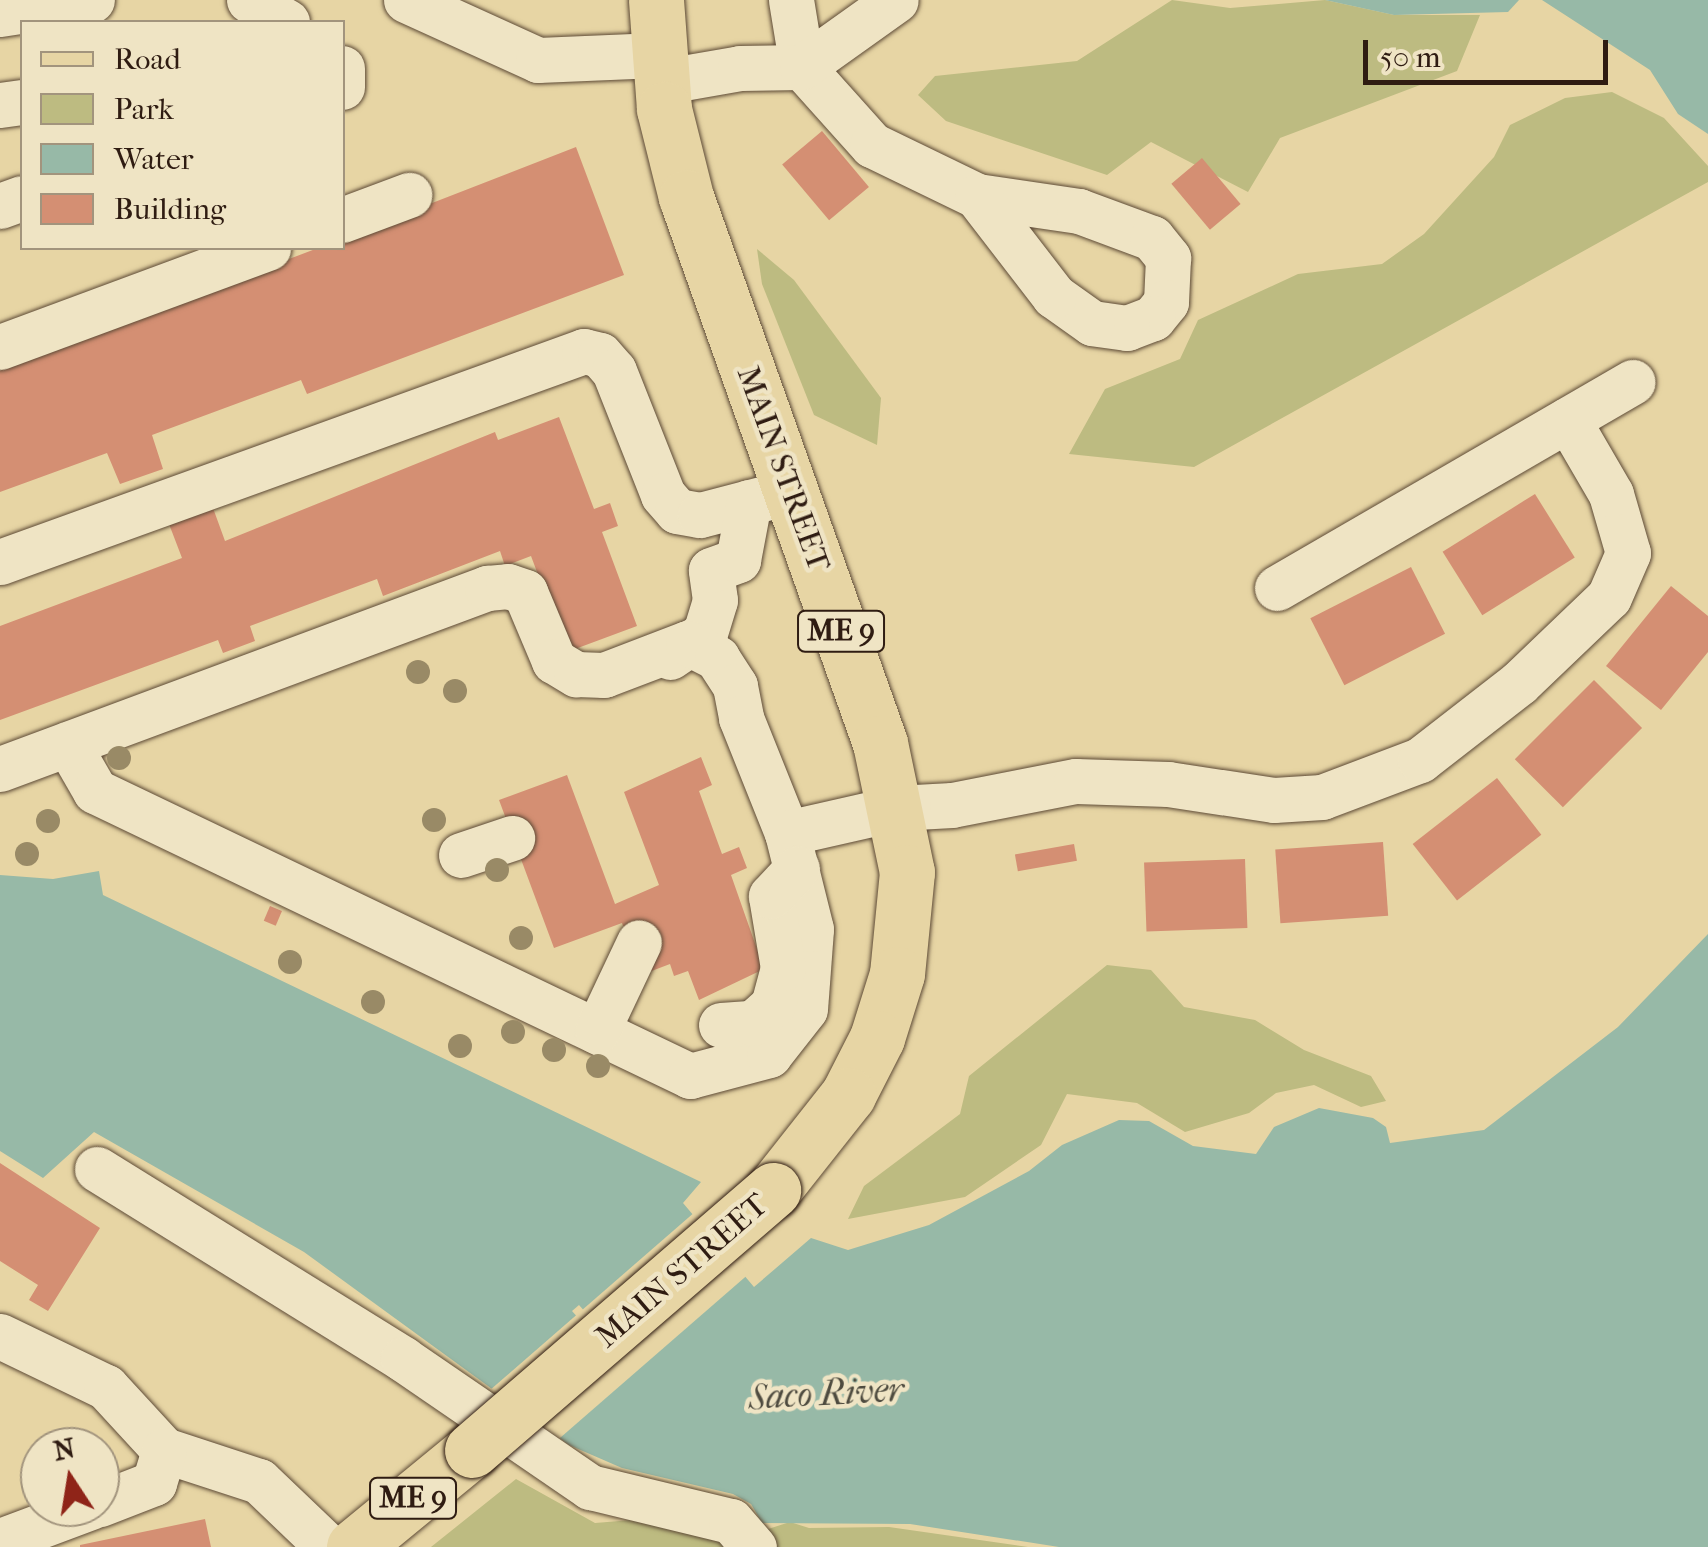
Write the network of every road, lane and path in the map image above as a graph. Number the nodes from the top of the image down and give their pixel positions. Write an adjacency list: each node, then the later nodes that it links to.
1 (92, 0): 8 (street)
2 (248, 0): 9 (street)
3 (406, 0): 11 (street)
4 (656, 0): 11 (main road, MAIN STREET / ME 9)
5 (792, 0): 10 (street)
6 (849, 0): 10 (street)
7 (896, 0): 10 (street)
8 (0, 14)
9 (283, 20)
10 (813, 59): 11 (street); 13 (street)
11 (658, 68): 19 (main road, MAIN STREET / ME 9)
12 (409, 195): 14 (street)
13 (977, 196)
14 (345, 219)
15 (263, 250): 16 (street)
16 (0, 348)
17 (1633, 382): 18 (street)
18 (1568, 420): 21 (street); 25 (street)
19 (770, 496): 20 (street); 22 (street); 25 (main road, MAIN STREET / ME 9)
20 (0, 562)
21 (1277, 588)
22 (188, 668)
23 (68, 744): 24 (street); 27 (street); 31 (street)
24 (0, 770)
25 (898, 808): 27 (street); 39 (main road, MAIN STREET / ME 9, bridge)
26 (512, 838): 28 (street)
27 (792, 851): 30 (street); 31 (street)
28 (461, 855)
29 (639, 942): 31 (street)
30 (721, 1025)
31 (597, 1031)
32 (97, 1169): 40 (street)
33 (0, 1336): 34 (street)
34 (164, 1450): 35 (street); 38 (street)
35 (120, 1496)
36 (39, 1527): 37 (street)
37 (0, 1542)
38 (328, 1547)
39 (354, 1547)
40 (754, 1547)

